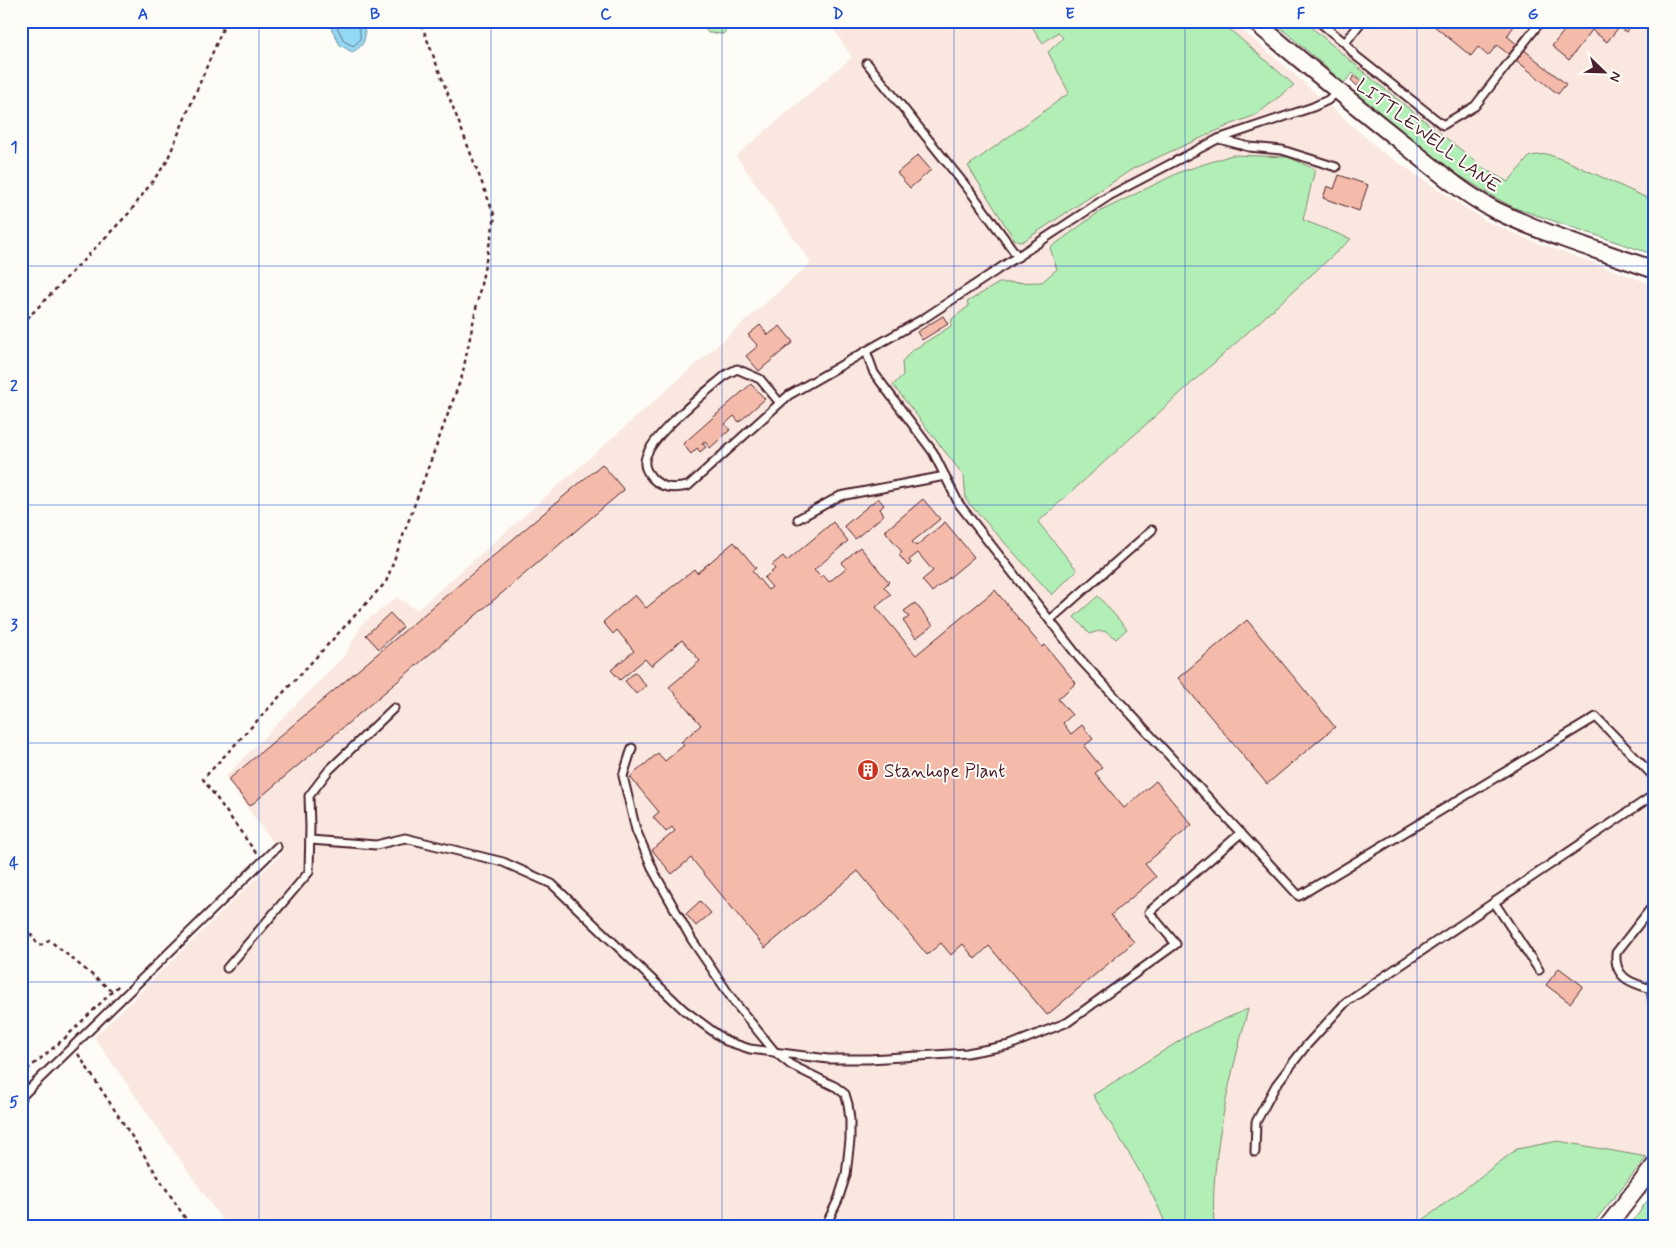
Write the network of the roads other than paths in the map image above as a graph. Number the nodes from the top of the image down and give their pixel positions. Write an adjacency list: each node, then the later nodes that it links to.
1 (1254, 21): 7 (street, LITTLEWELL LANE)
2 (1318, 21): 5 (lane)
3 (1362, 21): 5 (lane)
4 (1541, 21): 5 (lane)
5 (1345, 43)
6 (867, 63): 10 (lane)
7 (1338, 91): 8 (lane); 11 (street, LITTLEWELL LANE)
8 (1218, 139): 9 (lane); 10 (lane)
9 (1336, 167)
10 (1018, 257): 12 (lane)
11 (1655, 270)
12 (866, 351): 13 (lane); 14 (lane)
13 (780, 403): 13 (lane)
14 (945, 476): 15 (lane); 17 (lane)
15 (798, 519)
16 (1152, 530): 17 (lane)
17 (1050, 620): 22 (lane)
18 (394, 708): 23 (lane)
19 (632, 748): 32 (lane)
20 (1655, 778): 22 (lane)
21 (1655, 794): 25 (lane)
22 (1241, 833): 32 (lane)
23 (310, 840): 27 (lane); 32 (lane)
24 (277, 847): 33 (lane)
25 (1494, 902): 28 (lane); 34 (lane)
26 (1655, 903): 30 (lane)
27 (227, 968)
28 (1539, 970)
29 (1655, 972): 30 (lane)
30 (1653, 986): 31 (lane)
31 (1655, 1015)
32 (775, 1052): 36 (lane)
33 (21, 1097)
34 (1255, 1152)
35 (1655, 1165): 37 (street)
36 (825, 1227)
37 (1607, 1227)

